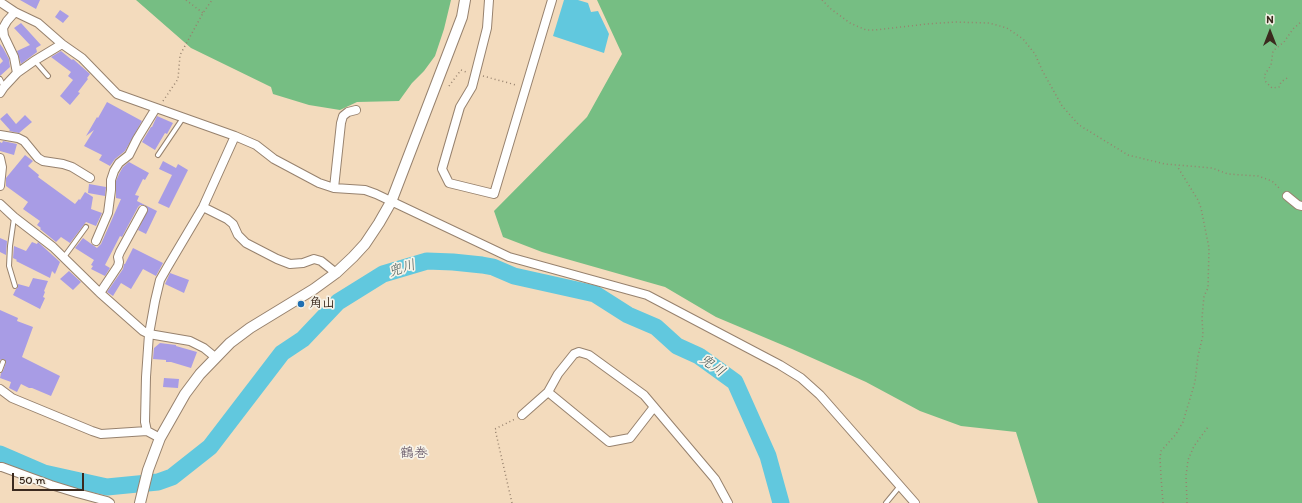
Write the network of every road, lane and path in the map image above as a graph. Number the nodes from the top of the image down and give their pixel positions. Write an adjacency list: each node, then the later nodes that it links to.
1 (186, 0): 9 (path)
2 (212, 0): 9 (path)
3 (465, 0): 32 (street)
4 (489, 0): 14 (street)
5 (552, 0): 19 (street)
6 (822, 0): 27 (path)
7 (0, 2): 8 (street)
8 (15, 12): 11 (street); 13 (street)
9 (203, 13): 20 (path)
10 (1302, 21): 16 (path)
11 (62, 44): 12 (street); 20 (street)
12 (34, 61): 13 (street); 15 (lane)
13 (17, 74): 17 (street)
14 (475, 74): 18 (path); 19 (path); 19 (street)
15 (48, 76)
16 (1287, 78)
17 (1, 86)
18 (449, 86)
19 (526, 88)
20 (157, 109): 22 (street); 39 (street)
21 (356, 110): 30 (street)
22 (183, 118): 24 (street); 25 (lane)
23 (0, 135): 28 (street)
24 (235, 136): 30 (street); 35 (street)
25 (158, 154)
26 (0, 158): 29 (street)
27 (1177, 166): 31 (path); 63 (path)
28 (90, 178)
29 (0, 186)
30 (334, 188): 32 (street)
31 (1288, 196): 34 (street)
32 (391, 202): 41 (street); 56 (street)
33 (0, 204): 37 (street)
34 (1302, 206)
35 (203, 207): 41 (street); 44 (street)
36 (143, 210): 43 (street)
37 (14, 217): 40 (street); 42 (lane)
38 (86, 227): 40 (lane)
39 (96, 241)
40 (63, 257): 43 (street)
41 (336, 273): 45 (street)
42 (16, 286)
43 (100, 293): 44 (street)
44 (150, 334): 45 (street); 53 (street)
45 (215, 357): 54 (street)
46 (3, 362): 47 (lane)
47 (0, 370)
48 (0, 389): 53 (street)
49 (548, 392): 50 (street); 50 (street); 51 (street)
50 (654, 407): 60 (street)
51 (522, 415): 59 (path)
52 (1208, 427): 64 (path)
53 (147, 431): 54 (street)
54 (160, 439): 57 (street)
55 (1, 466): 58 (street)
56 (900, 486): 61 (lane); 62 (street)
57 (141, 498)
58 (110, 503)
59 (512, 503)
60 (728, 503)
61 (886, 503)
62 (915, 503)
63 (1163, 503)
64 (1187, 503)

